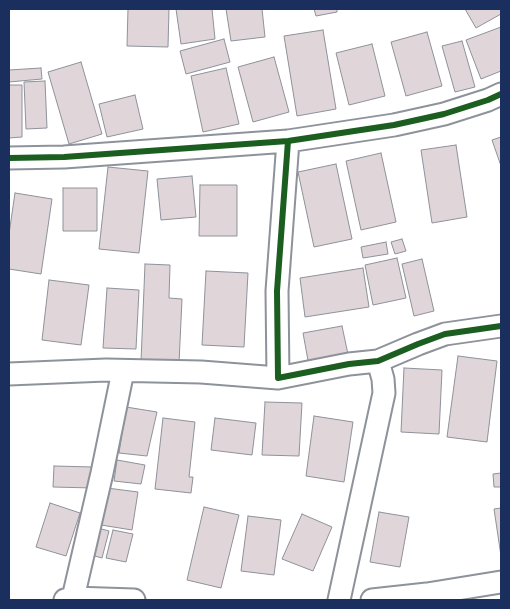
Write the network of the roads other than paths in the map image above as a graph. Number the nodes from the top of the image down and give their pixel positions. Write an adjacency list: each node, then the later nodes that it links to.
1 (501, 94): 2 (street)
2 (288, 141): 3 (street); 8 (street)
3 (9, 158)
4 (501, 326): 5 (street)
5 (378, 361): 8 (street); 12 (street)
6 (123, 371): 7 (street); 8 (street); 10 (street)
7 (9, 374)
8 (278, 378)
9 (501, 582): 13 (street)
10 (69, 599): 11 (street)
11 (134, 600)
12 (339, 600)
13 (372, 600)

